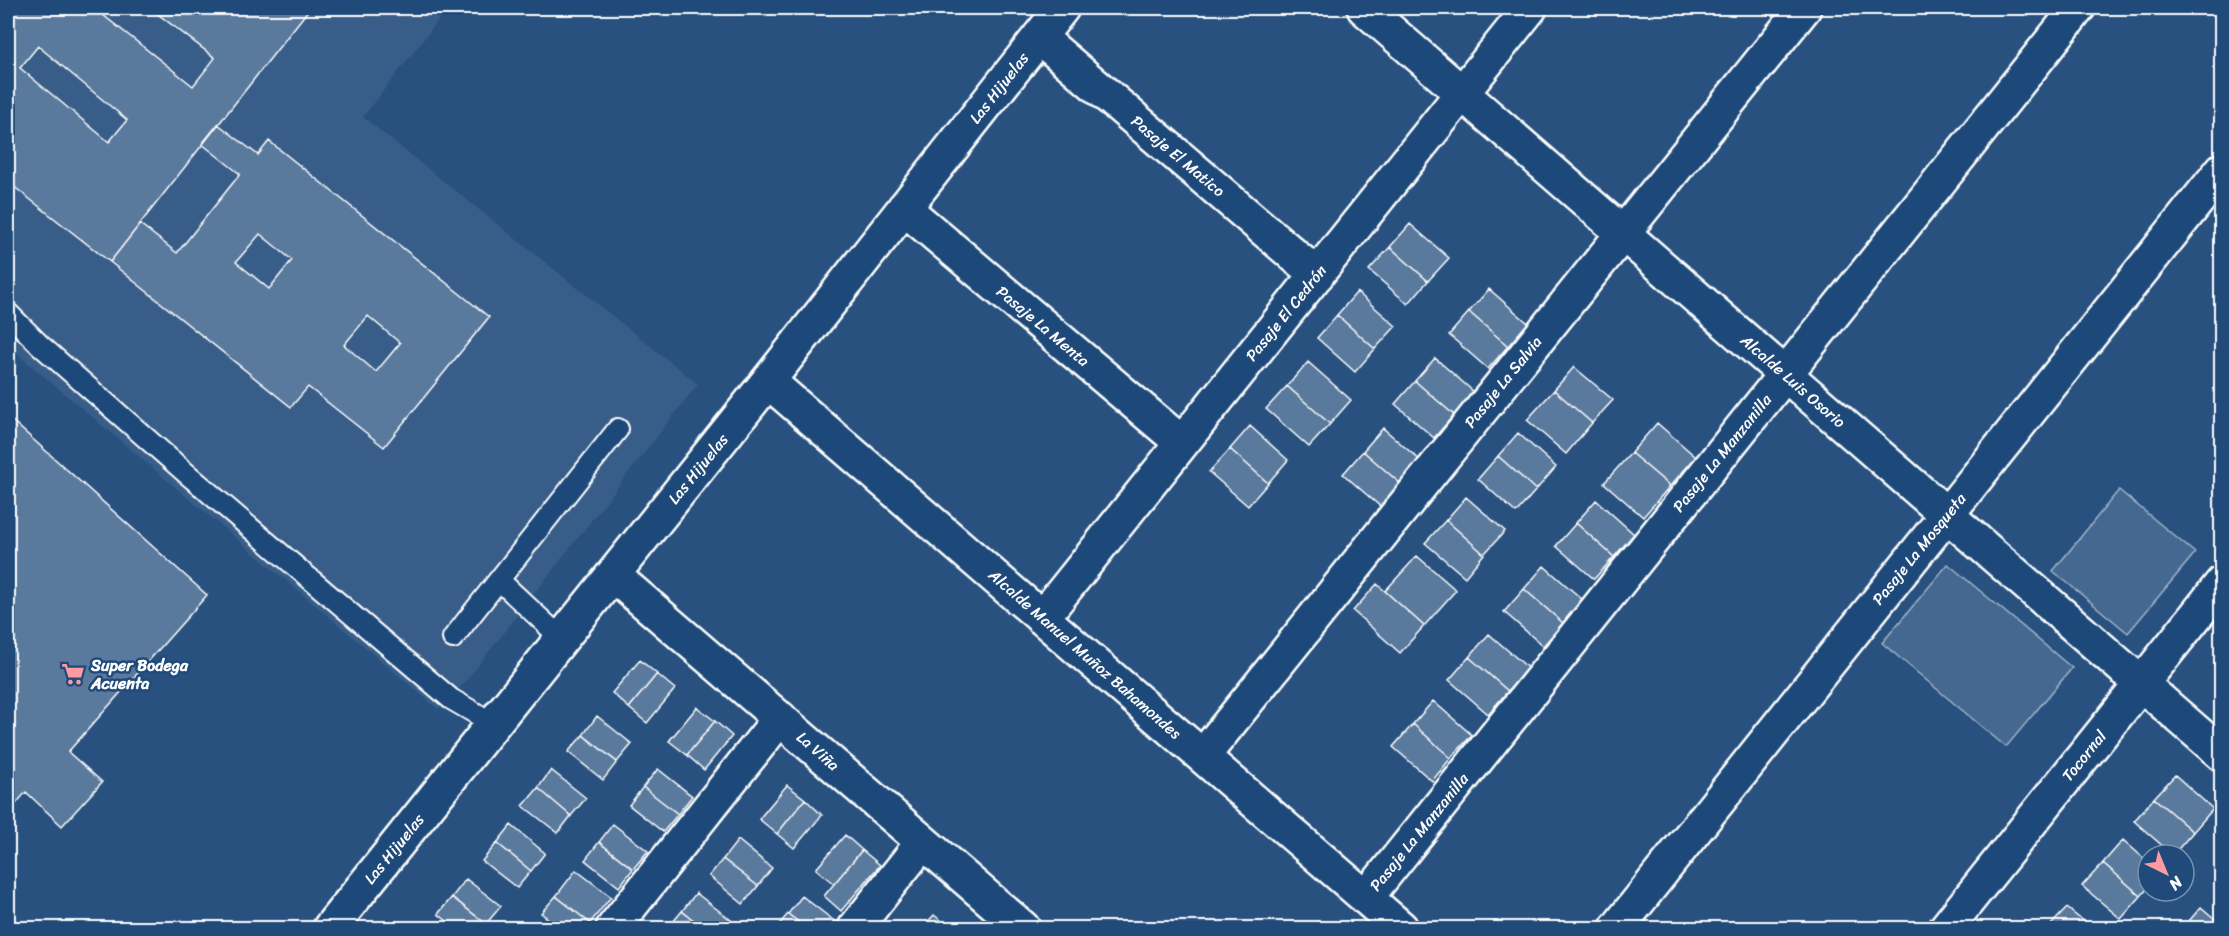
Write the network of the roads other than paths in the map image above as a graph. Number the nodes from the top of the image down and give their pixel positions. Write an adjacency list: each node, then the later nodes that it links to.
1 (1062, 8): 6 (street, Las Hijuelas)
2 (1364, 8): 7 (street, Alcalde Luis Osorio)
3 (1530, 8): 7 (street, Pasaje El Cedrón)
4 (1804, 8): 10 (street, Pasaje La Salvia)
5 (2078, 8): 13 (street, Pasaje La Manzanilla)
6 (1039, 37): 9 (street, Las Hijuelas); 11 (street, Pasaje El Matico)
7 (1462, 93): 10 (street, Alcalde Luis Osorio); 11 (street, Pasaje El Cedrón)
8 (2222, 171): 17 (street, Pasaje La Mosqueta)
9 (904, 208): 14 (street, Las Hijuelas); 16 (street, Pasaje La Menta)
10 (1623, 233): 13 (street, Alcalde Luis Osorio); 28 (street, Pasaje La Salvia)
11 (1317, 275): 16 (street, Pasaje El Cedrón)
12 (8, 313): 26 (lane)
13 (1785, 374): 17 (street, Alcalde Luis Osorio); 30 (street, Pasaje La Manzanilla)
14 (768, 381): 18 (street, Las Hijuelas); 21 (street, Alcalde Manuel Muñoz Bahamondes)
15 (618, 429): 19 (lane)
16 (1182, 443): 21 (street, Pasaje El Cedrón)
17 (1947, 514): 24 (street, Alcalde Luis Osorio); 36 (street, Pasaje La Mosqueta)
18 (614, 575): 23 (street, Las Hijuelas); 25 (street, La Viña)
19 (500, 581): 22 (lane); 23 (lane)
20 (2222, 583): 24 (street, Tocornal)
21 (1042, 618): 28 (street, Alcalde Manuel Muñoz Bahamondes)
22 (453, 638)
23 (562, 639): 26 (street, Las Hijuelas)
24 (2141, 684): 27 (street, Alcalde Luis Osorio); 37 (street, Tocornal)
25 (780, 718): 29 (street, La Viña); 32 (street)
26 (494, 724): 31 (street, Las Hijuelas)
27 (2222, 754)
28 (1203, 756): 30 (street, Alcalde Manuel Muñoz Bahamondes)
29 (923, 842): 33 (street); 34 (street, La Viña)
30 (1366, 898): 35 (street, Alcalde Manuel Muñoz Bahamondes)
31 (330, 928)
32 (613, 928)
33 (855, 928)
34 (1023, 928)
35 (1401, 928)
36 (1617, 928)
37 (1946, 928)

